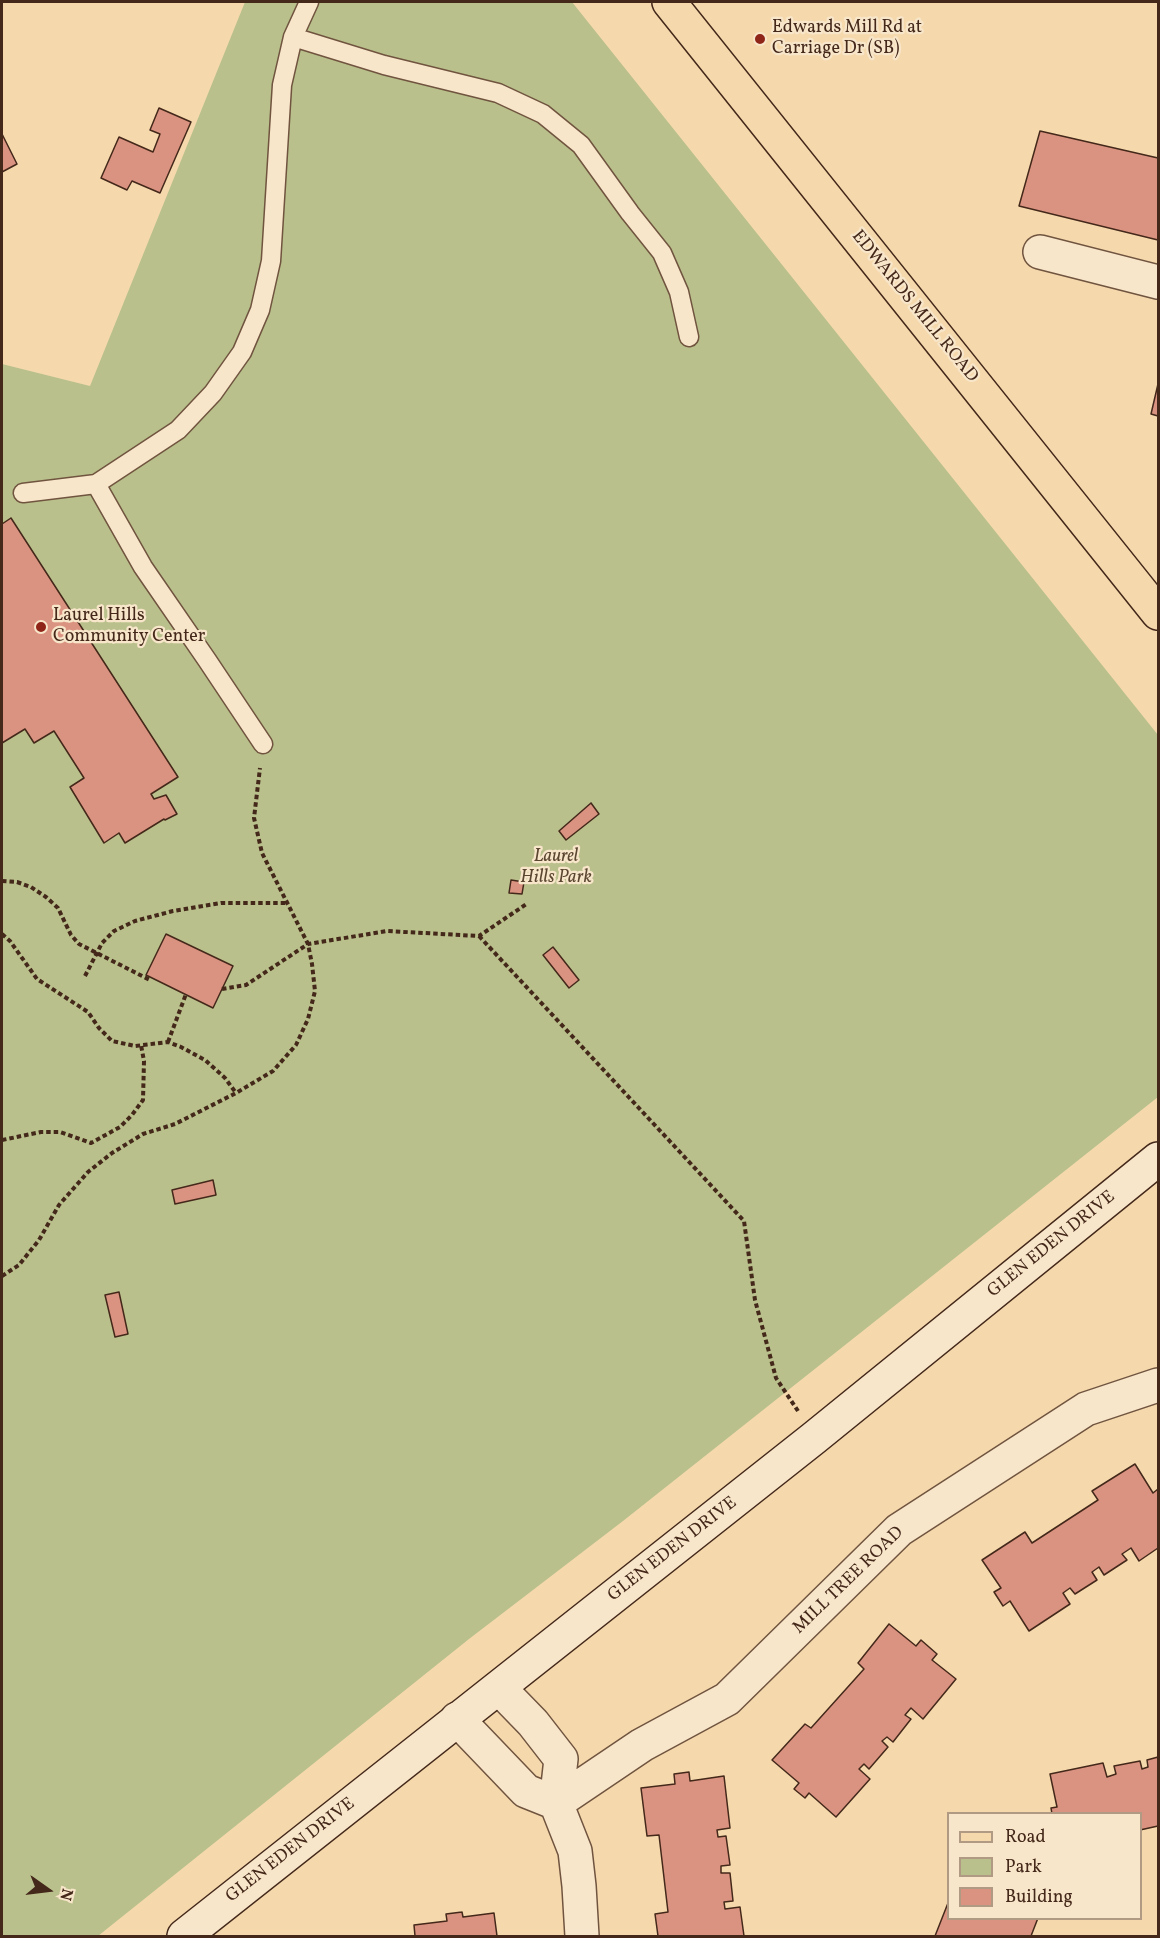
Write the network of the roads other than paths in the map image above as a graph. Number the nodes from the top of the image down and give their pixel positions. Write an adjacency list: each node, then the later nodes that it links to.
1 (309, 2): 3 (lane)
2 (669, 2): 9 (main road, EDWARDS MILL ROAD)
3 (293, 37): 6 (lane); 7 (lane)
4 (1040, 252): 5 (street)
5 (1158, 282)
6 (688, 337)
7 (96, 484): 8 (lane); 10 (lane)
8 (23, 493)
9 (1158, 613)
10 (263, 744)
11 (1158, 1159): 13 (street, GLEN EDEN DRIVE)
12 (1158, 1385): 15 (street, MILL TREE ROAD)
13 (499, 1688): 14 (street, GLEN EDEN DRIVE); 15 (street)
14 (457, 1719): 15 (street); 16 (street, GLEN EDEN DRIVE)
15 (556, 1803): 17 (street)
16 (184, 1936)
17 (582, 1936)

